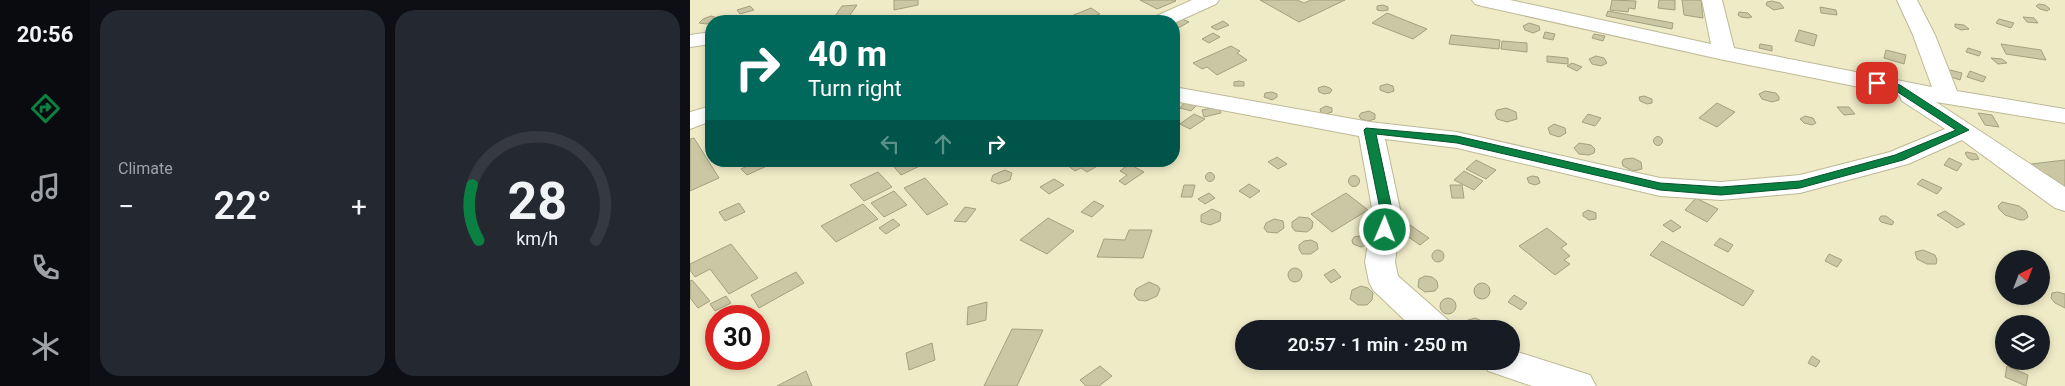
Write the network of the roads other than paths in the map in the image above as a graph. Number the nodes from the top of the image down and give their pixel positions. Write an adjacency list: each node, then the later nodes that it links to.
1 (1209, 0): 5 (street)
2 (1482, 0): 8 (street)
3 (1712, 0): 8 (street)
4 (1907, 0): 11 (street)
5 (1175, 15)
6 (705, 39): 7 (street)
7 (690, 41)
8 (1724, 53): 9 (street)
9 (1896, 87): 11 (street); 16 (street)
10 (1180, 95): 15 (street)
11 (1947, 97): 13 (street)
12 (705, 115): 14 (street)
13 (2065, 116)
14 (690, 121)
15 (1370, 130): 16 (street); 18 (street)
16 (1964, 130): 17 (street)
17 (2065, 201)
18 (1426, 320)
19 (1520, 367): 20 (street)
20 (1578, 386)

